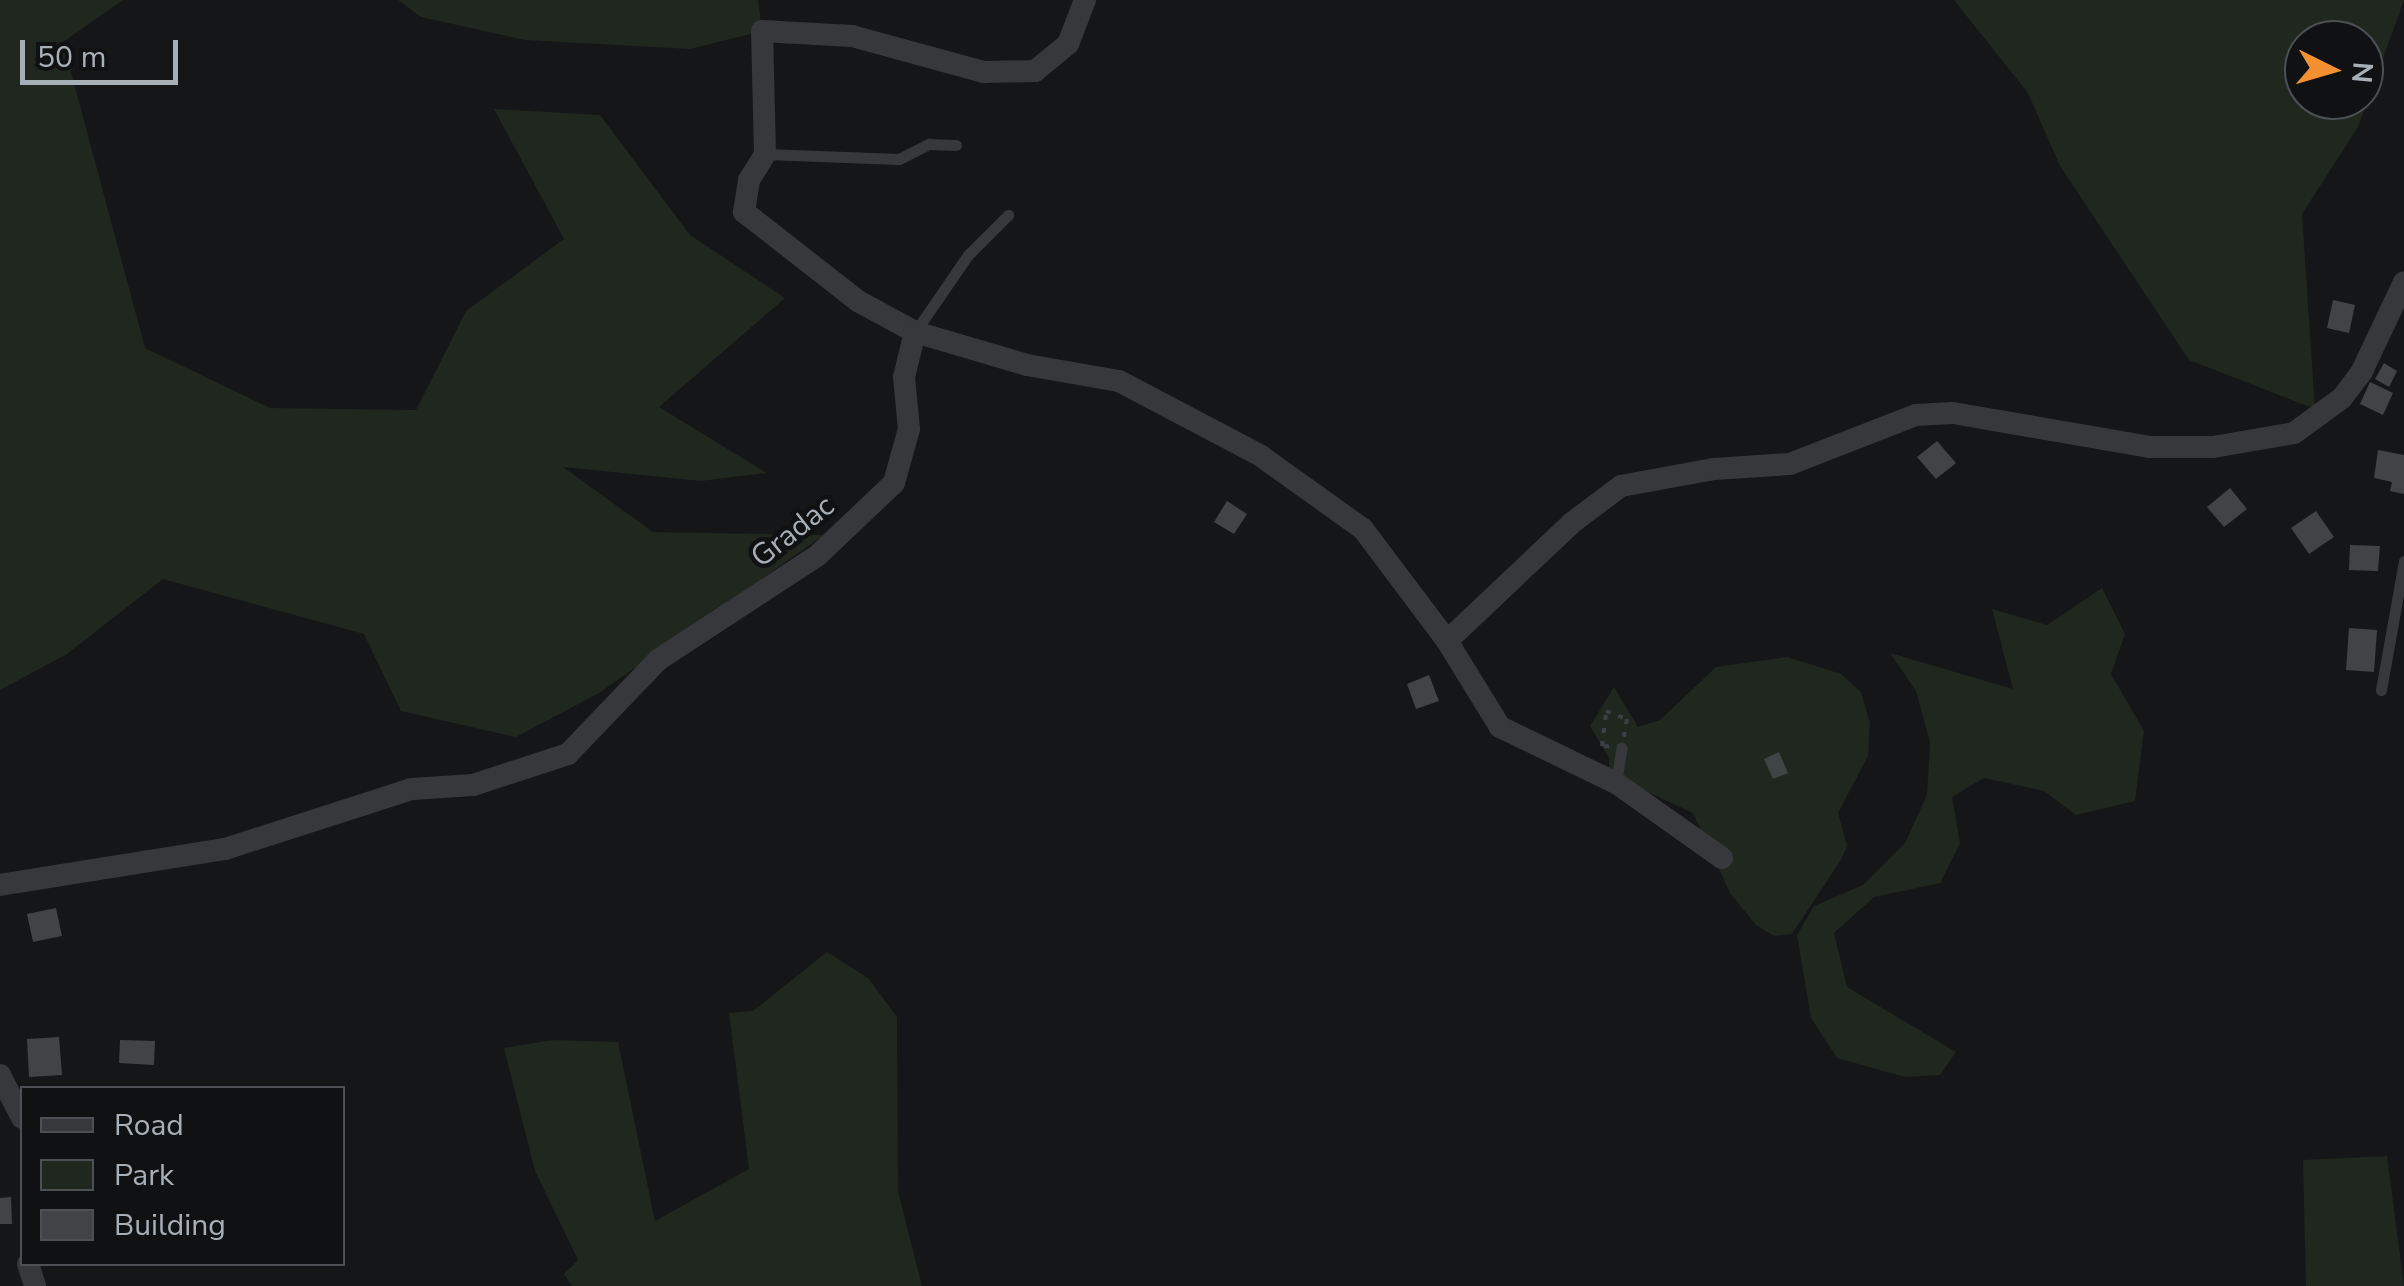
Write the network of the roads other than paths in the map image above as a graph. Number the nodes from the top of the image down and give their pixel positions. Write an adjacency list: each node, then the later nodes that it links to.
1 (1085, 0): 3 (street)
2 (956, 145): 3 (lane)
3 (765, 154): 6 (street)
4 (1008, 214): 6 (lane)
5 (2404, 282): 8 (street)
6 (915, 332): 8 (street); 13 (street, Gradac)
7 (2404, 561): 9 (lane)
8 (1447, 641): 11 (street)
9 (2381, 690)
10 (1622, 746): 11 (lane)
11 (1616, 783): 12 (street)
12 (1722, 858)
13 (0, 885)
14 (0, 1075): 15 (street)
15 (20, 1114)

